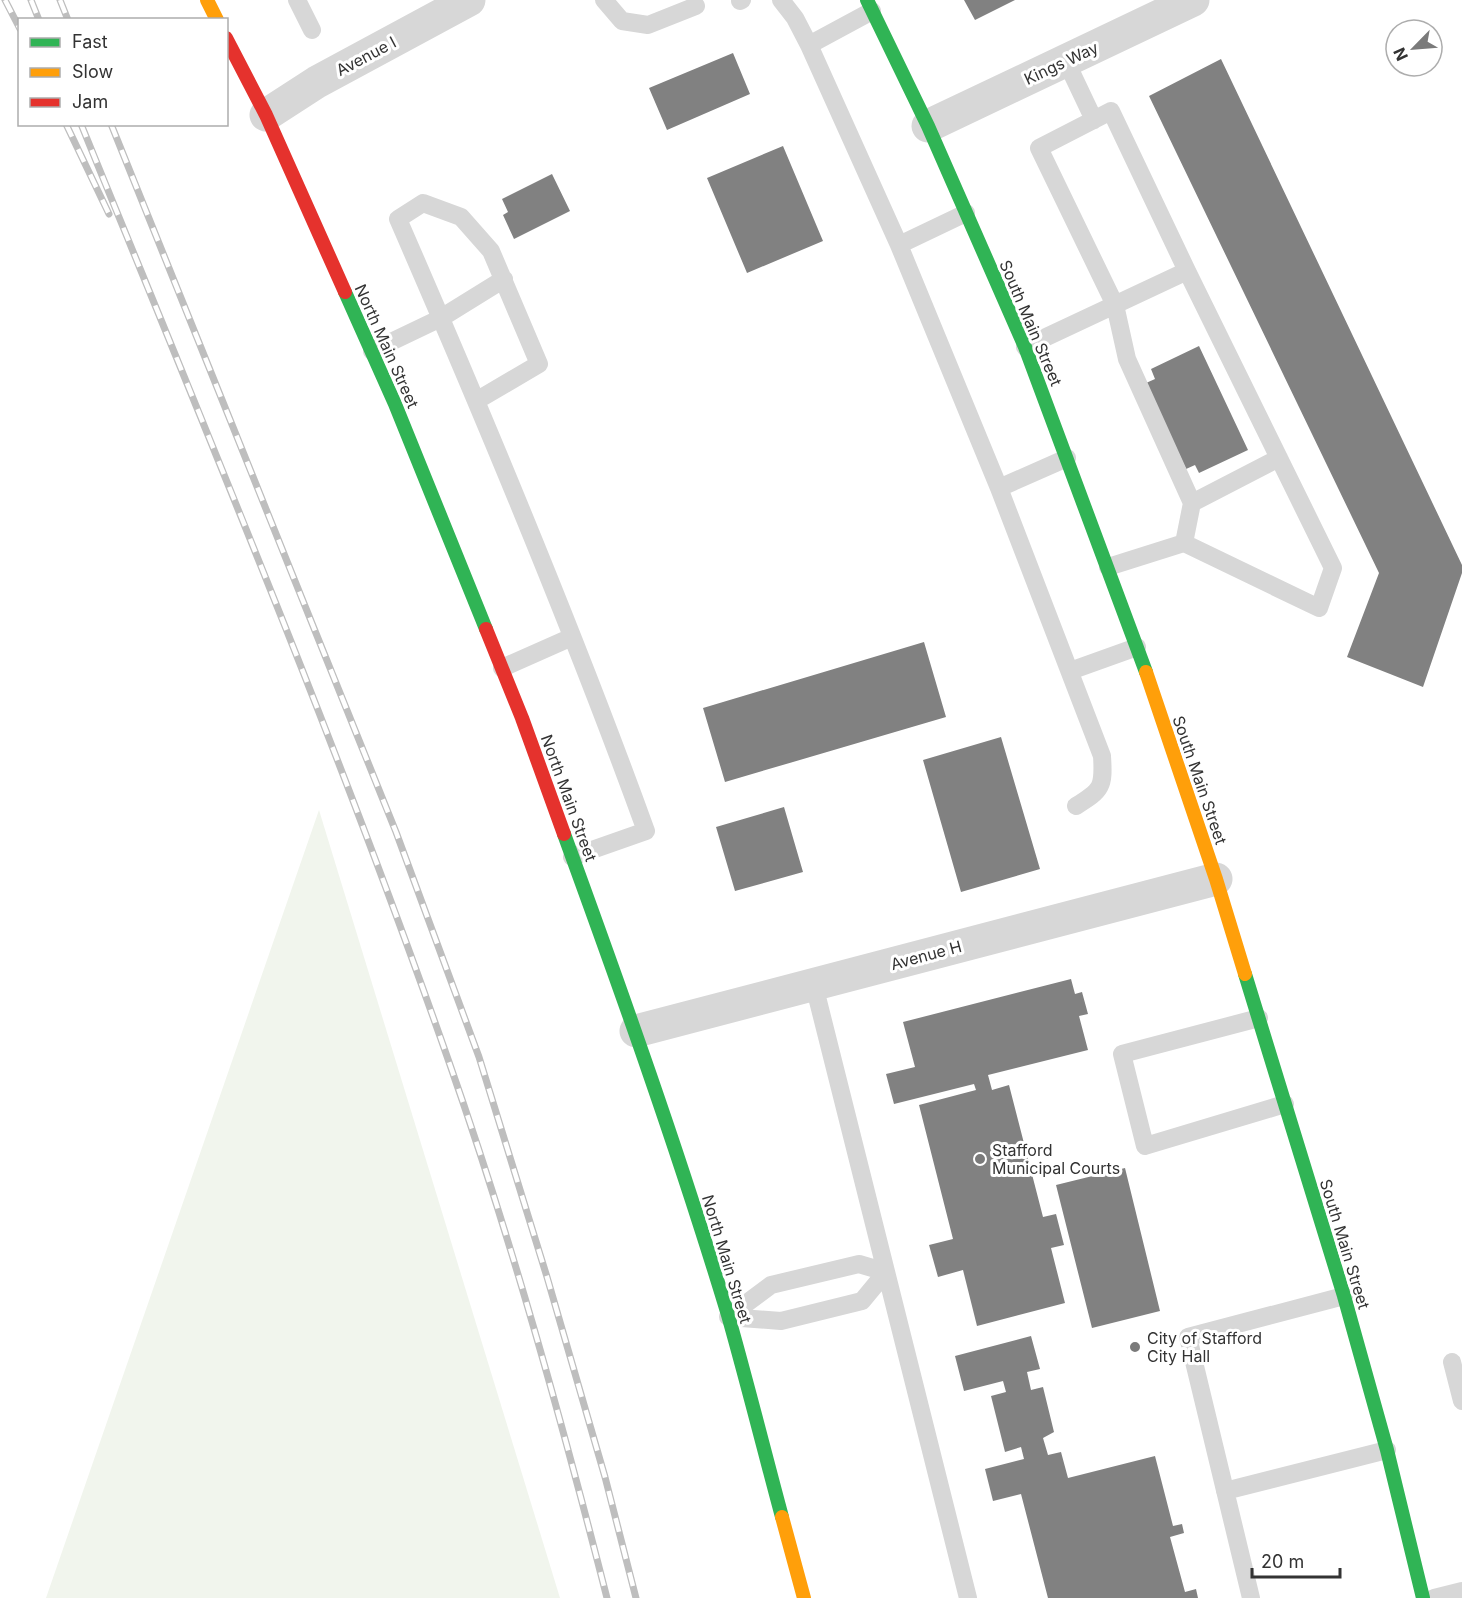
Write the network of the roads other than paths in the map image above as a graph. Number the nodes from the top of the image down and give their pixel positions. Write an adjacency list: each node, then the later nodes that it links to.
1 (207, 0): 9 (highway)
2 (297, 0): 10 (lane)
3 (469, 0): 14 (street, Avenue I)
4 (604, 0): 7 (lane)
5 (781, 0): 12 (lane)
6 (1193, 0): 13 (street, Kings Way)
7 (696, 6)
8 (869, 6): 12 (lane); 16 (highway, South Main Street)
9 (216, 18)
10 (312, 30)
11 (228, 42): 14 (highway, North Main Street)
12 (809, 45): 18 (lane)
13 (1066, 61): 15 (lane); 16 (street, Kings Way)
14 (266, 115): 24 (highway, North Main Street)
15 (1094, 120): 19 (lane); 21 (lane)
16 (928, 126): 17 (highway, South Main Street)
17 (966, 213): 18 (lane); 23 (highway, South Main Street)
18 (899, 245): 28 (lane)
19 (1187, 272): 21 (lane); 27 (lane)
20 (504, 279): 22 (lane); 22 (lane); 25 (lane)
21 (1115, 305): 23 (lane); 29 (lane)
22 (441, 318): 24 (lane); 25 (lane)
23 (1024, 347): 26 (highway, South Main Street)
24 (372, 351): 34 (highway, North Main Street)
25 (476, 401): 32 (lane)
26 (1067, 458): 28 (lane); 31 (highway, South Main Street)
27 (1279, 458): 29 (lane); 30 (lane)
28 (999, 488): 35 (lane)
29 (1192, 503): 30 (lane)
30 (1184, 543): 31 (lane)
31 (1108, 567): 33 (highway, South Main Street)
32 (572, 636): 34 (lane); 37 (lane)
33 (1137, 647): 35 (lane); 38 (highway, South Main Street)
34 (502, 668): 37 (highway, North Main Street)
35 (1070, 671): 36 (lane)
36 (1076, 806)
37 (572, 857): 41 (highway, North Main Street)
38 (1216, 879): 39 (street, Avenue H); 40 (highway, South Main Street)
39 (814, 985): 41 (street, Avenue H); 43 (lane)
40 (1259, 1018): 42 (highway, South Main Street); 42 (lane)
41 (636, 1031): 45 (highway, North Main Street)
42 (1285, 1104): 44 (highway, South Main Street)
43 (886, 1272): 45 (lane); 45 (lane); 52 (lane)
44 (1344, 1296): 48 (highway, South Main Street); 49 (lane)
45 (728, 1317): 51 (highway, North Main Street)
46 (1452, 1362): 47 (lane)
47 (1462, 1401)
48 (1387, 1450): 49 (lane); 54 (highway, South Main Street)
49 (1225, 1491): 53 (lane)
50 (1462, 1592): 55 (lane)
51 (804, 1598)
52 (968, 1598)
53 (1251, 1598)
54 (1423, 1598)
55 (1434, 1598)

